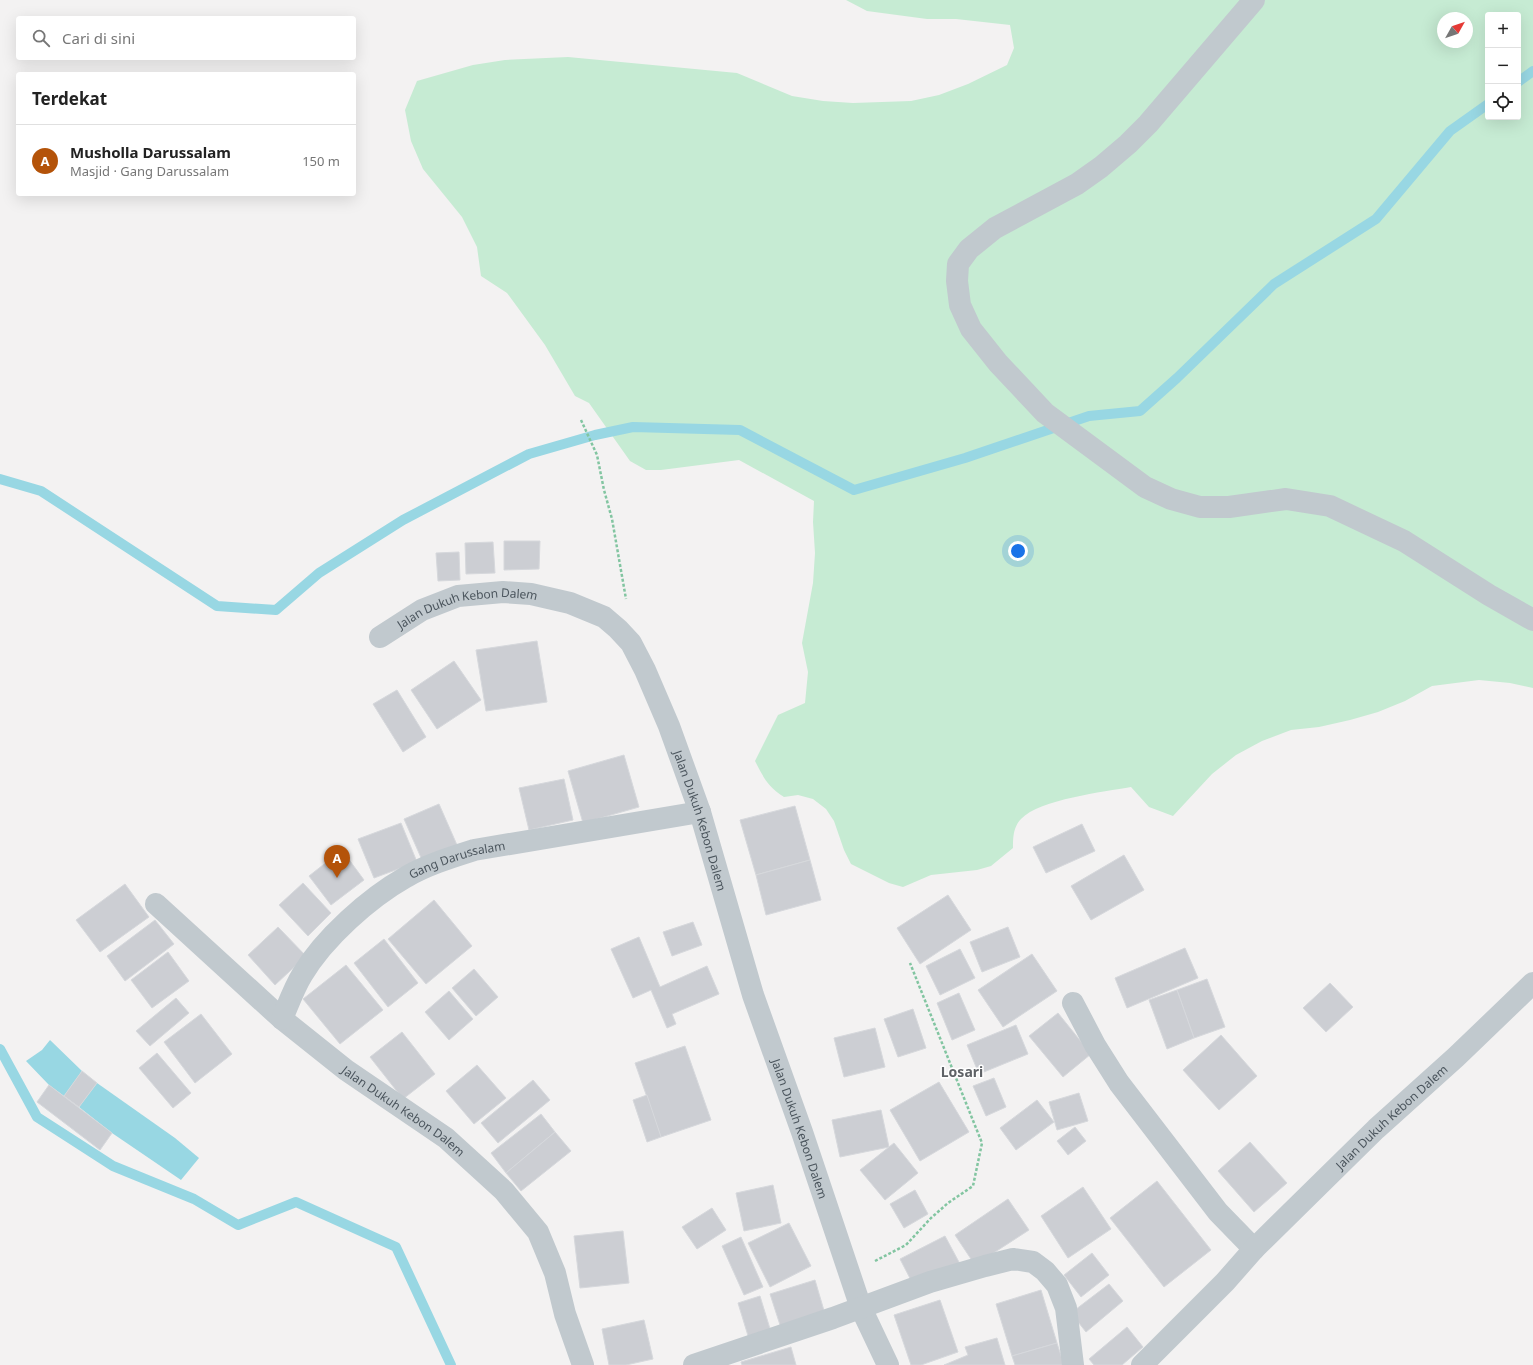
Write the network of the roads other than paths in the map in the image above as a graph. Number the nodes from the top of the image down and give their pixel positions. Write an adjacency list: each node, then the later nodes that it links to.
1 (1254, 0): 2 (street)
2 (1533, 620)
3 (380, 637): 4 (street, Jalan Dukuh Kebon Dalem)
4 (700, 812): 8 (street, Gang Darussalam); 10 (street, Jalan Dukuh Kebon Dalem)
5 (156, 904): 8 (street, Jalan Dukuh Kebon Dalem)
6 (1531, 985): 9 (street, Jalan Dukuh Kebon Dalem)
7 (1073, 1002): 9 (street)
8 (282, 1019): 11 (street, Jalan Dukuh Kebon Dalem)
9 (1254, 1249): 15 (street, Jalan Dukuh Kebon Dalem)
10 (861, 1308): 12 (street); 13 (street, Jalan Dukuh Kebon Dalem); 14 (street)
11 (583, 1365)
12 (694, 1365)
13 (888, 1365)
14 (1073, 1365)
15 (1142, 1365)

